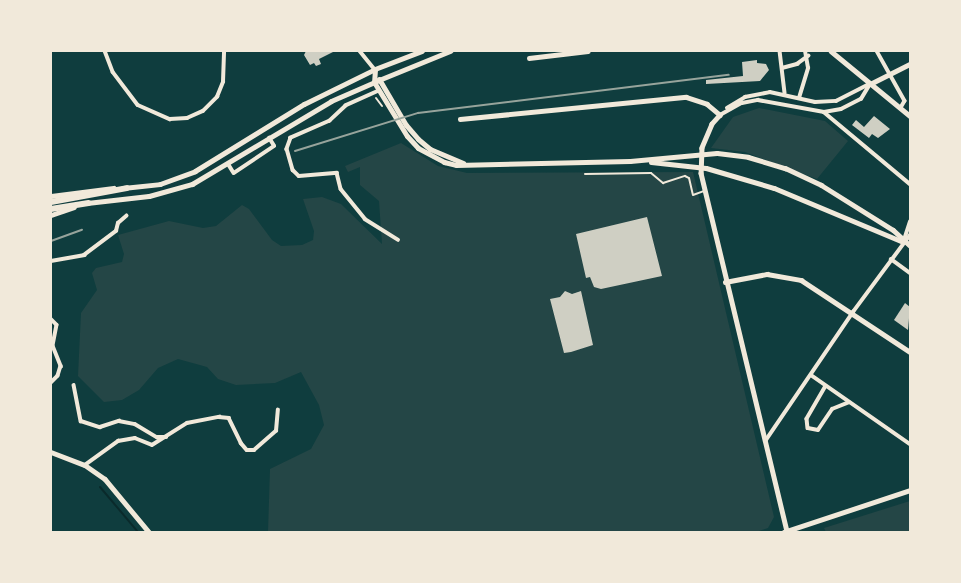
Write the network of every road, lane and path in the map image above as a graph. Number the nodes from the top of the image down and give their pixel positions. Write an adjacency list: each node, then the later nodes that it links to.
1 (104, 51): 2 (street)
2 (224, 51)
3 (360, 51): 15 (street)
4 (422, 51): 15 (street)
5 (450, 51): 17 (street)
6 (588, 51): 12 (street)
7 (780, 51): 14 (street)
8 (805, 51): 11 (street)
9 (831, 51): 18 (street)
10 (877, 51): 16 (street)
11 (808, 56): 14 (street); 21 (street)
12 (529, 58)
13 (910, 64): 16 (street)
14 (782, 68): 20 (street)
15 (375, 69): 17 (highway); 32 (highway)
16 (891, 74): 18 (street); 22 (street)
17 (377, 81): 19 (highway); 27 (highway)
18 (870, 84): 21 (street); 22 (street); 23 (street)
19 (383, 92): 28 (highway); 42 (street)
20 (785, 93): 21 (street); 24 (street)
21 (799, 98)
22 (901, 108): 25 (street)
23 (824, 112): 24 (street); 31 (street)
24 (720, 115): 26 (street); 33 (street)
25 (910, 116)
26 (460, 119)
27 (269, 138): 29 (highway); 29 (street)
28 (641, 161): 43 (highway); 43 (highway)
29 (229, 165): 36 (highway)
30 (585, 174): 33 (lane)
31 (910, 184)
32 (127, 188): 34 (highway); 35 (highway)
33 (705, 191): 48 (street)
34 (51, 196)
35 (51, 202)
36 (89, 203): 37 (highway); 38 (highway)
37 (51, 209)
38 (51, 215)
39 (126, 216): 46 (street)
40 (910, 222): 43 (street)
41 (910, 235): 43 (street)
42 (398, 240)
43 (903, 242): 44 (highway); 45 (street)
44 (910, 246)
45 (891, 259): 47 (street); 49 (street)
46 (51, 261)
47 (910, 273)
48 (725, 282): 49 (street); 59 (street)
49 (853, 312): 51 (street); 52 (street)
50 (51, 319): 53 (street)
51 (910, 352)
52 (811, 375): 55 (street); 59 (street)
53 (51, 383)
54 (74, 385): 58 (street)
55 (826, 386): 56 (street); 56 (street)
56 (849, 402): 60 (street)
57 (278, 410): 58 (street)
58 (166, 437): 62 (street)
59 (765, 442): 65 (street)
60 (910, 444)
61 (51, 452): 62 (street)
62 (85, 465): 64 (street)
63 (910, 490): 65 (street)
64 (149, 532)
65 (785, 532)

